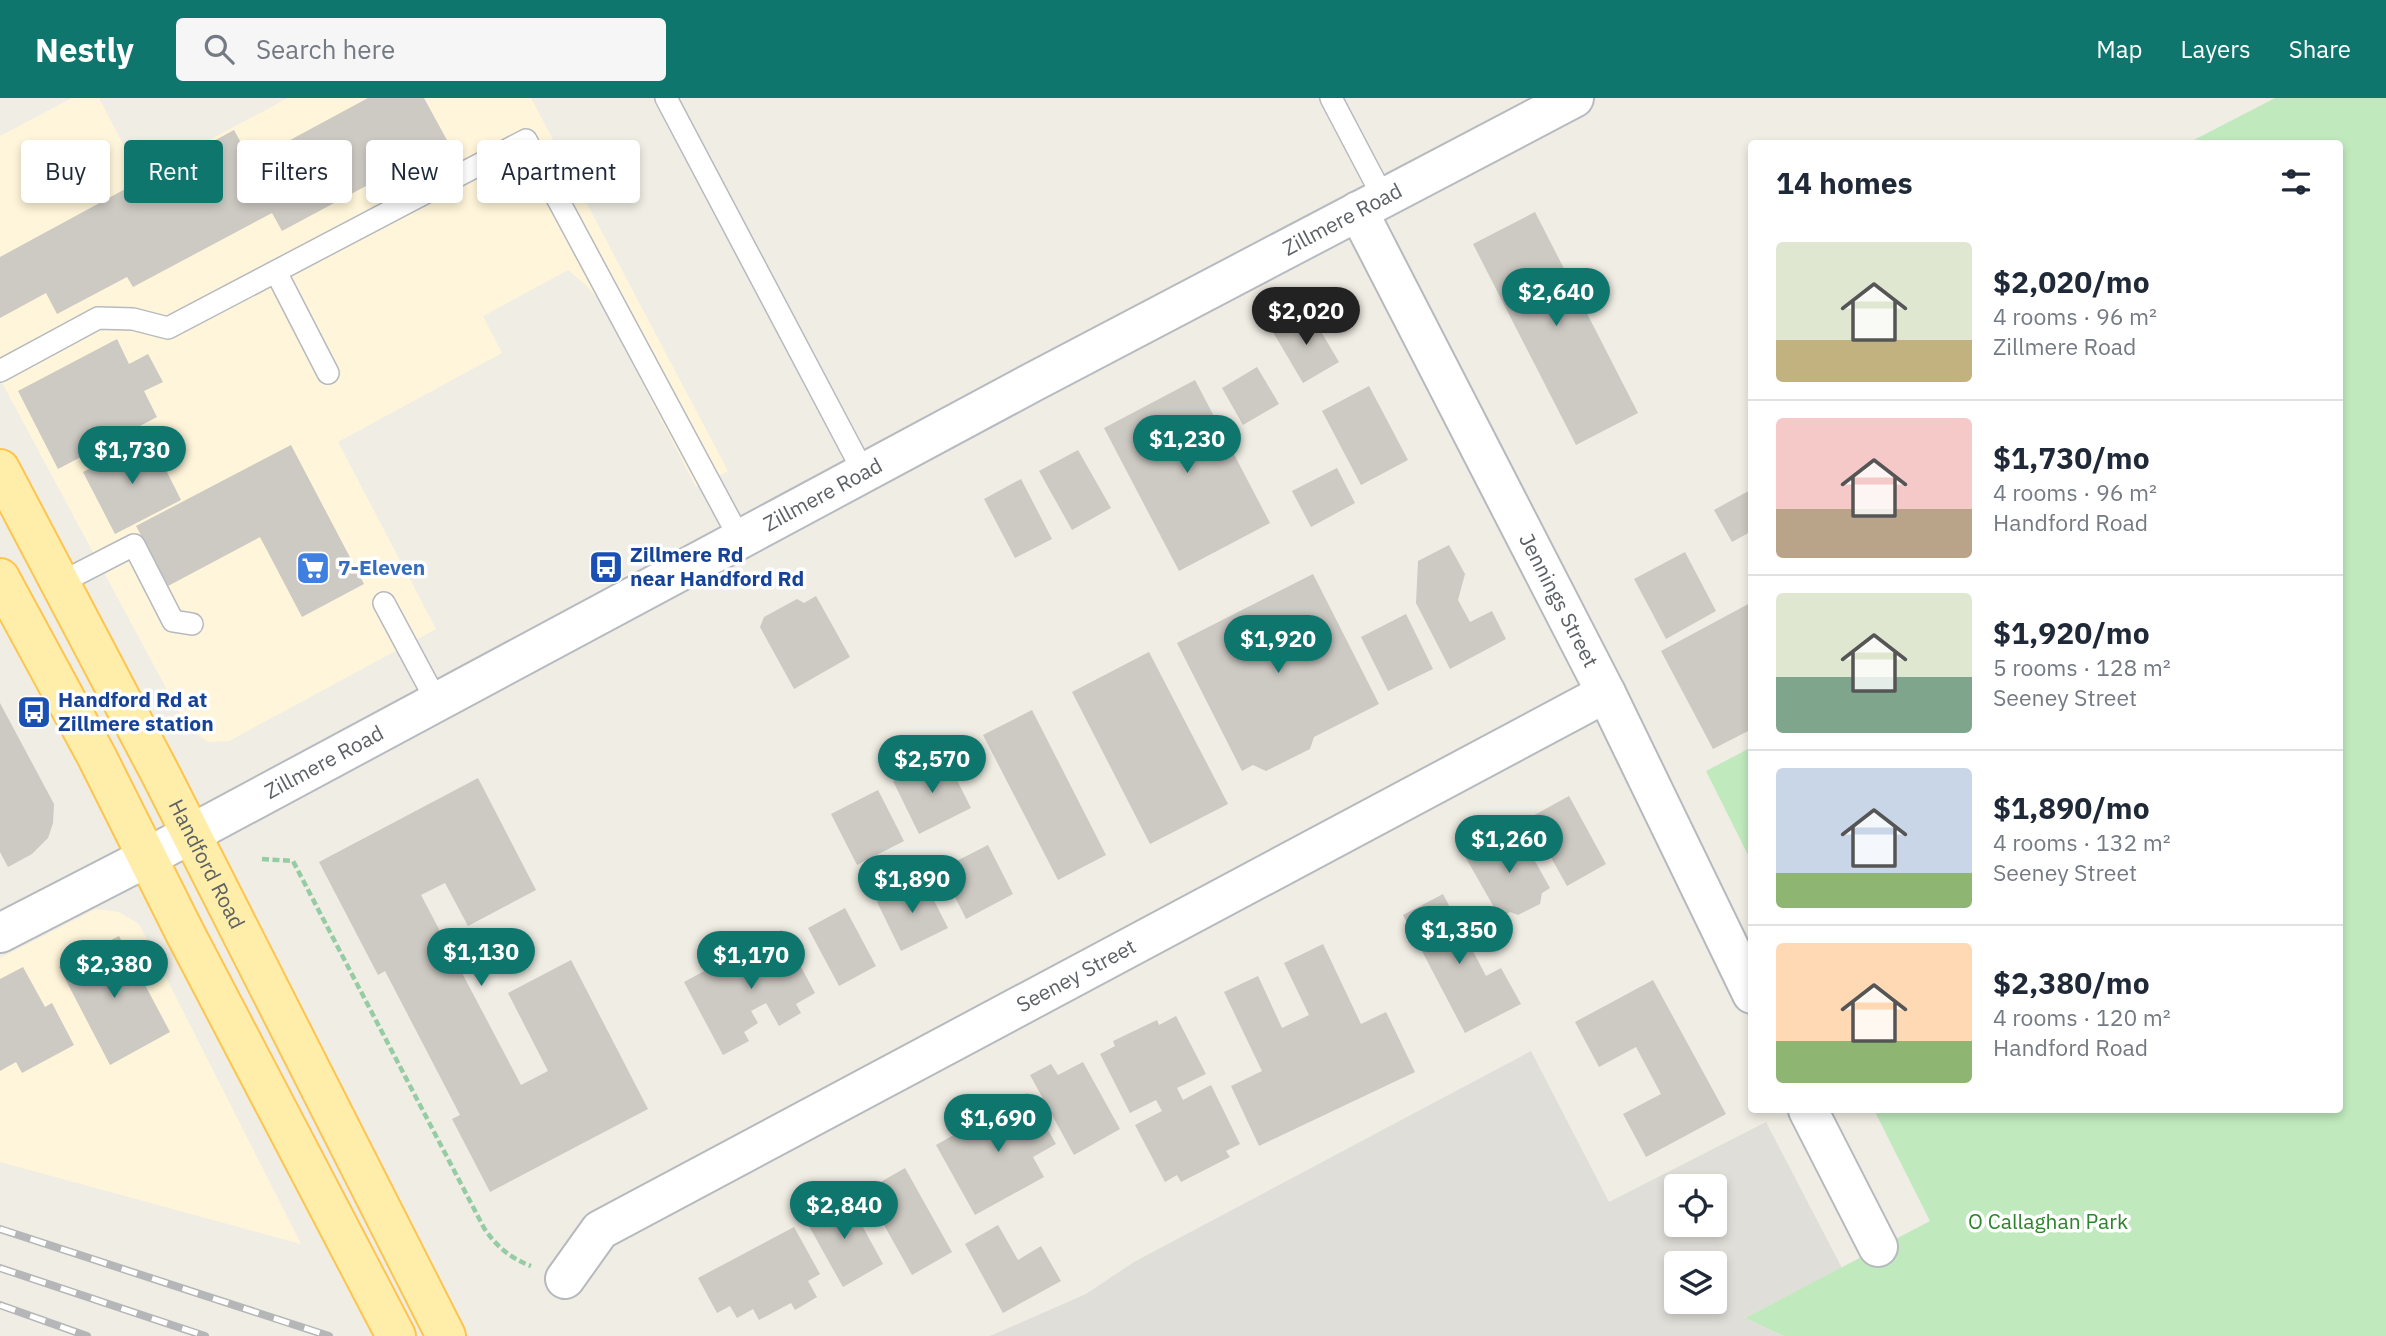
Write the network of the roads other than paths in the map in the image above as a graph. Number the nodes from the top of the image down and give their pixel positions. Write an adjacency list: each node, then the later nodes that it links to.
1 (666, 98): 9 (lane)
2 (1331, 98): 4 (lane)
3 (1574, 98): 4 (street, Zillmere Road)
4 (1371, 204): 9 (street, Zillmere Road); 15 (street, Jennings Street)
5 (275, 272): 6 (lane); 7 (lane); 10 (lane)
6 (0, 371)
7 (328, 373)
8 (0, 469): 12 (main road, Handford Road)
9 (864, 473): 10 (street, Zillmere Road)
10 (740, 538): 16 (street, Zillmere Road)
11 (0, 578): 18 (main road)
12 (60, 583): 14 (lane); 17 (main road, Handford Road)
13 (384, 603): 16 (lane)
14 (192, 624)
15 (1606, 693): 20 (street, Jennings Street); 23 (street, Seeney Street)
16 (437, 702): 17 (street, Zillmere Road)
17 (191, 834): 18 (street, Zillmere Road); 25 (main road, Handford Road)
18 (148, 857): 19 (street, Zillmere Road); 24 (main road)
19 (0, 933)
20 (1748, 986)
21 (1810, 1113): 22 (street)
22 (1878, 1247)
23 (565, 1279)
24 (396, 1336)
25 (446, 1336)

